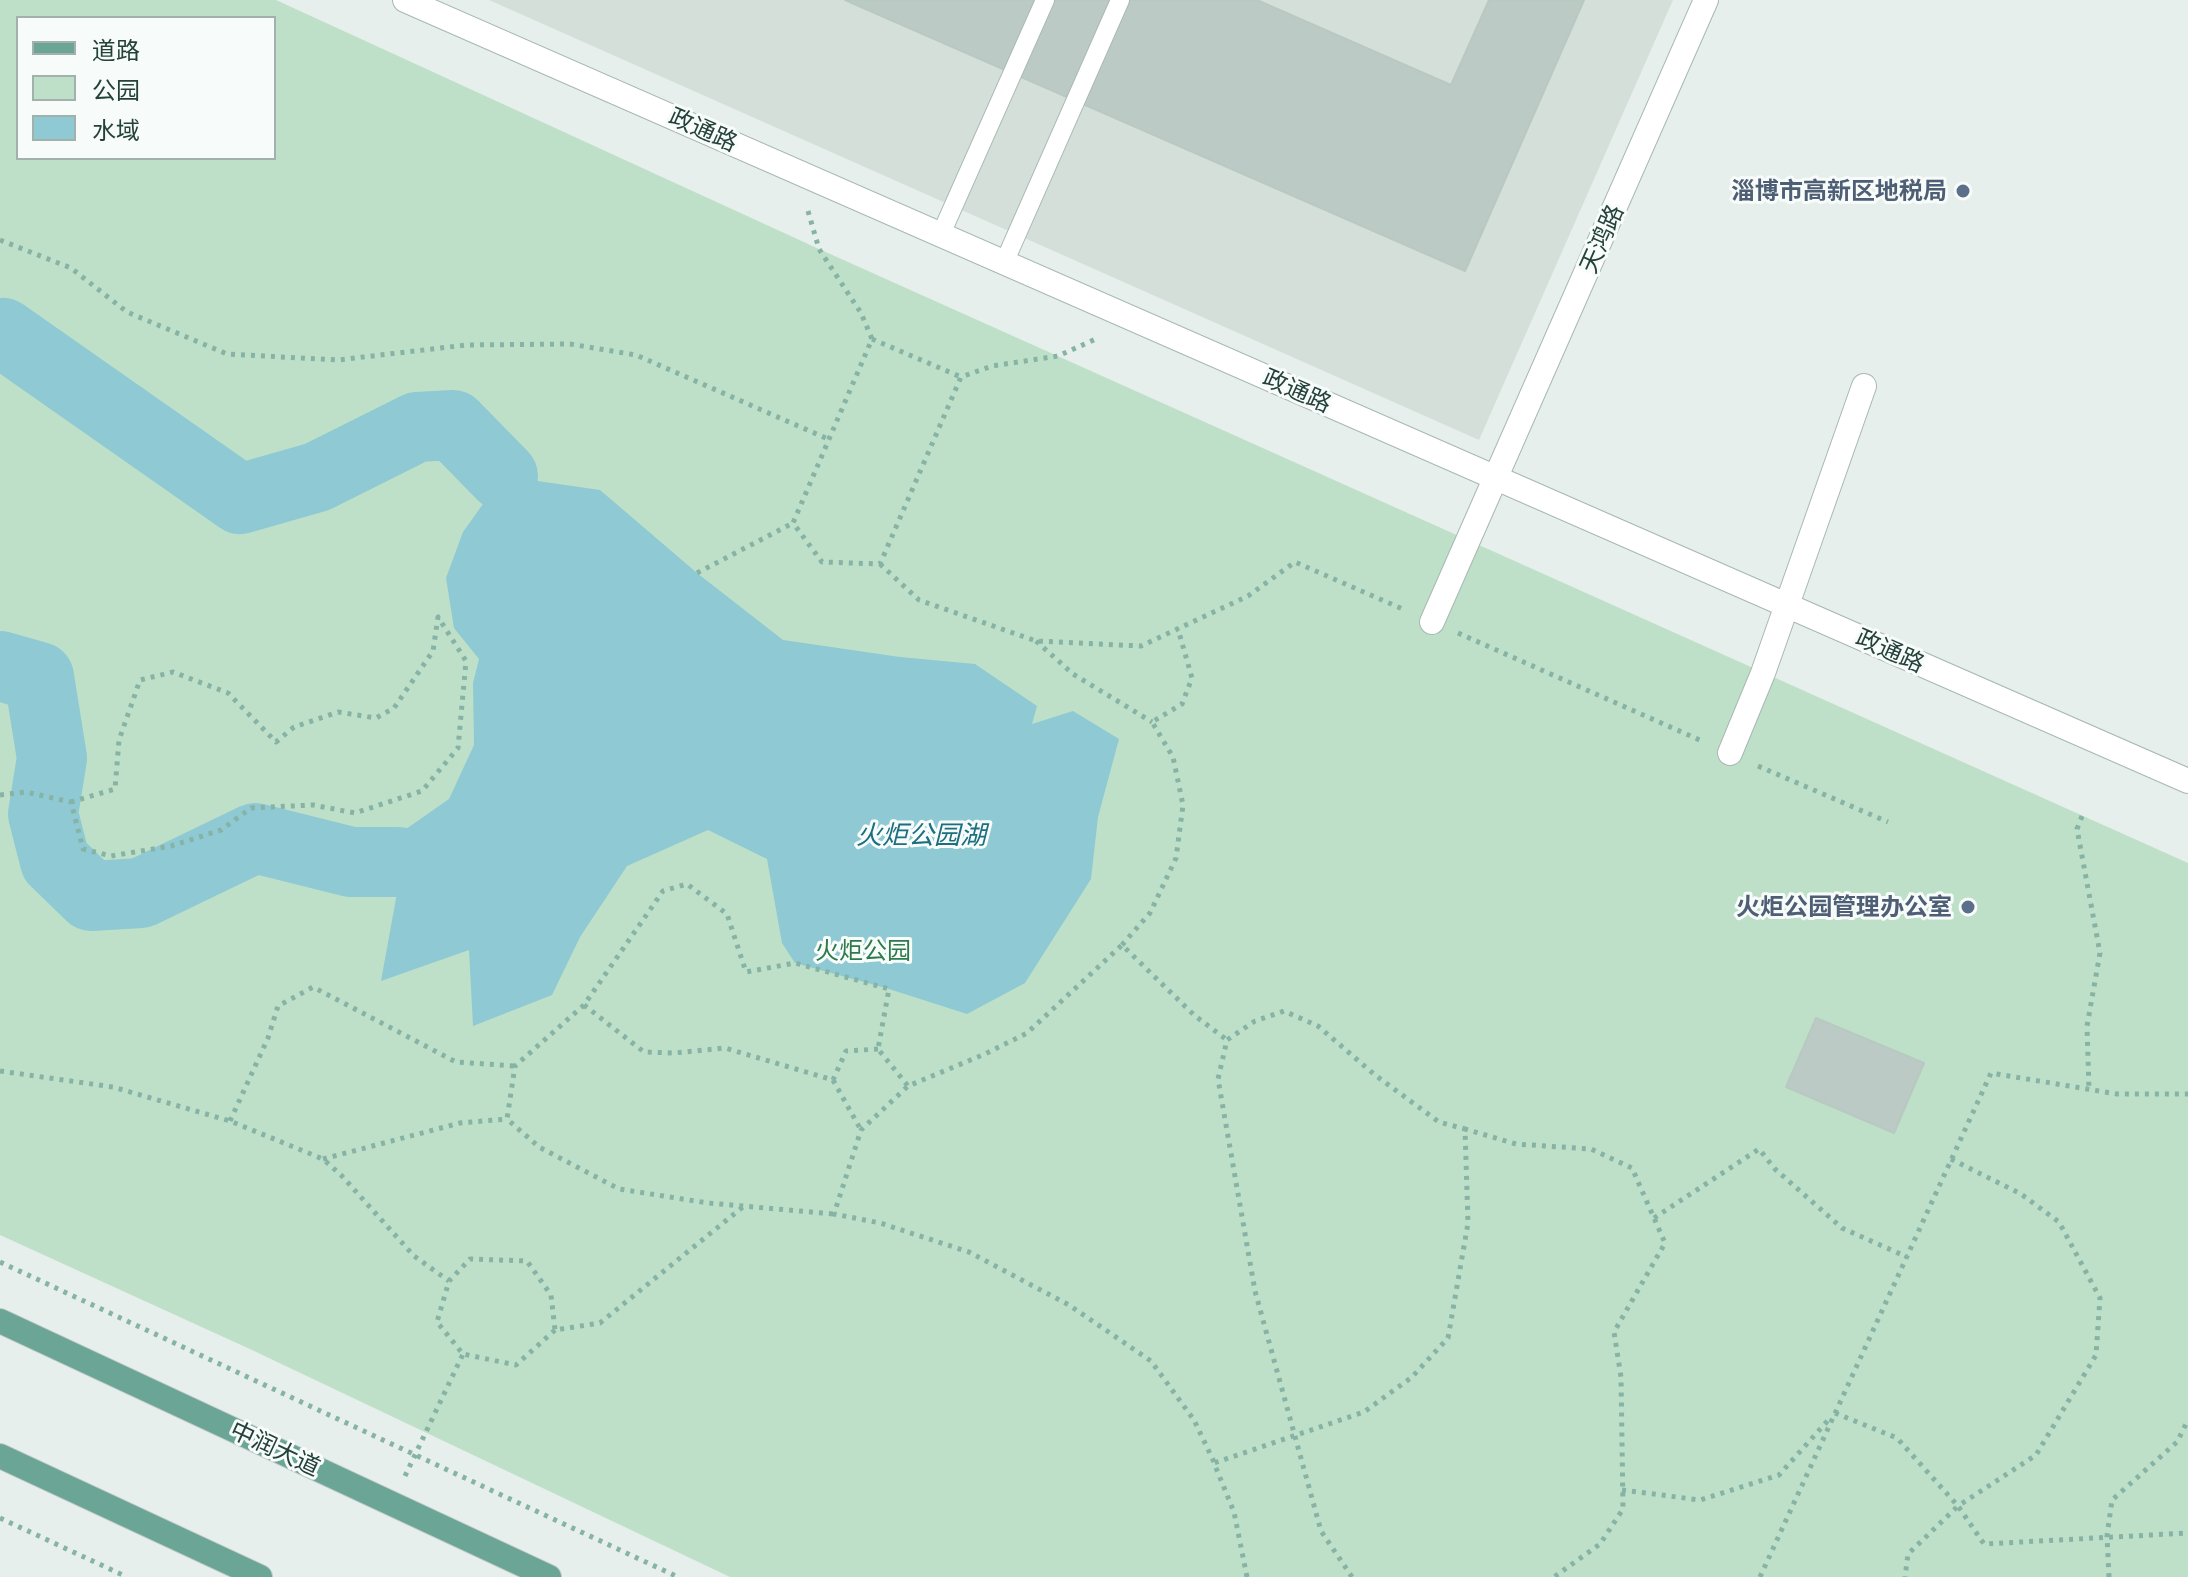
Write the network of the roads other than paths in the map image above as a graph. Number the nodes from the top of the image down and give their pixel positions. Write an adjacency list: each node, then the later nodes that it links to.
1 (405, 0): 5 (street, 政通路)
2 (1045, 0): 5 (lane)
3 (1120, 0): 6 (lane)
4 (1706, 0): 8 (street, 天鸿路)
5 (941, 234): 6 (street, 政通路)
6 (1004, 263): 8 (street, 政通路)
7 (1864, 386): 9 (street)
8 (1497, 478): 9 (street, 政通路); 10 (street, 天鸿路)
9 (1785, 605): 11 (street); 12 (street, 政通路)
10 (1432, 622)
11 (1730, 753)
12 (2188, 781)
13 (0, 1321): 16 (main road, 中润大道)
14 (0, 1456): 15 (main road)
15 (260, 1577)
16 (549, 1577)

